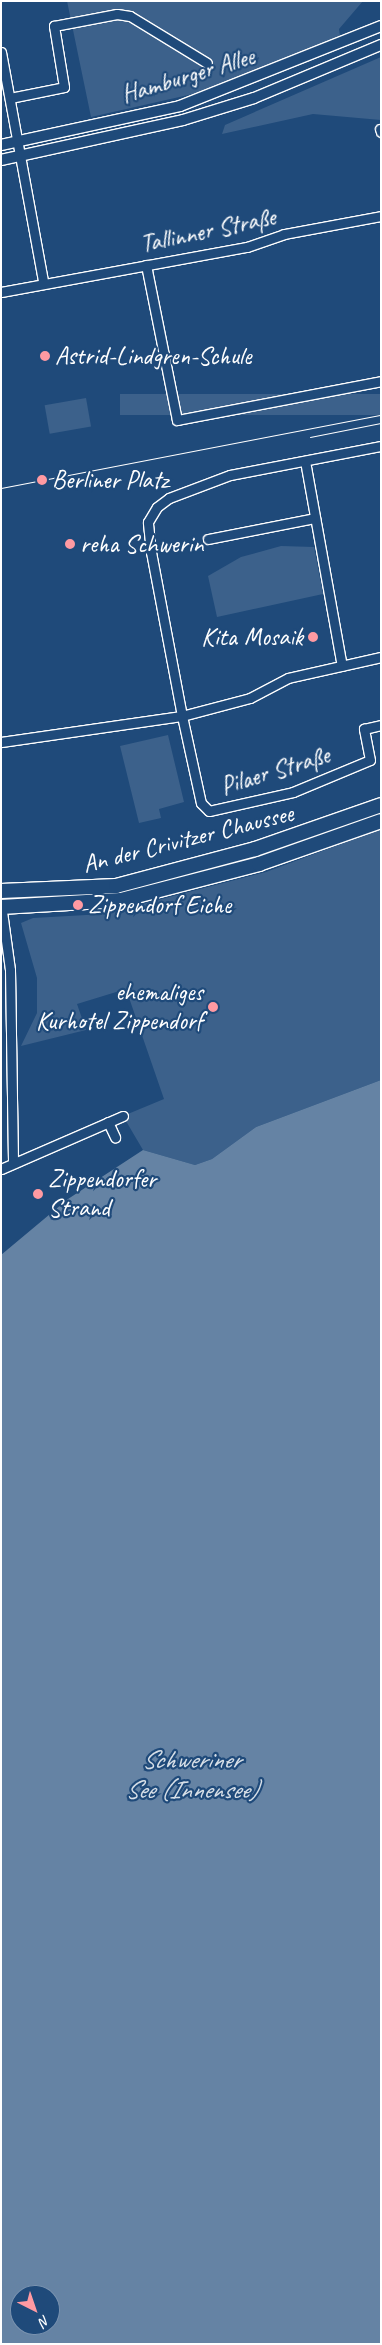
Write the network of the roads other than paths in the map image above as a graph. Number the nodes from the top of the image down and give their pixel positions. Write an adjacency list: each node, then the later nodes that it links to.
1 (381, 26): 6 (street, Hamburger Allee)
2 (381, 45): 8 (street, Hamburger Allee)
3 (1, 52): 5 (street)
4 (207, 63): 5 (street)
5 (10, 98): 6 (street)
6 (18, 142): 7 (street, Hamburger Allee); 8 (street)
7 (1, 145)
8 (21, 156): 9 (street, Hamburger Allee); 12 (street)
9 (1, 160)
10 (381, 216): 11 (street, Tallinner Straße)
11 (146, 265): 12 (street, Tallinner Straße); 14 (street)
12 (43, 281): 13 (street, Tallinner Straße)
13 (1, 292)
14 (381, 381)
15 (381, 446): 16 (street)
16 (305, 461): 17 (street); 21 (street)
17 (315, 518): 18 (street); 20 (street)
18 (208, 539)
19 (381, 657): 20 (street)
20 (342, 666): 21 (street)
21 (182, 716): 22 (street, Pilaer Straße); 23 (street)
22 (381, 725)
23 (1, 742)
24 (381, 805): 26 (main road, An der Crivitzer Chaussee)
25 (381, 821): 27 (main road, An der Crivitzer Chaussee)
26 (1, 891)
27 (2, 906): 31 (street)
28 (123, 1116): 29 (street)
29 (108, 1122): 30 (street); 31 (street)
30 (115, 1137)
31 (13, 1163): 32 (street)
32 (1, 1170)

